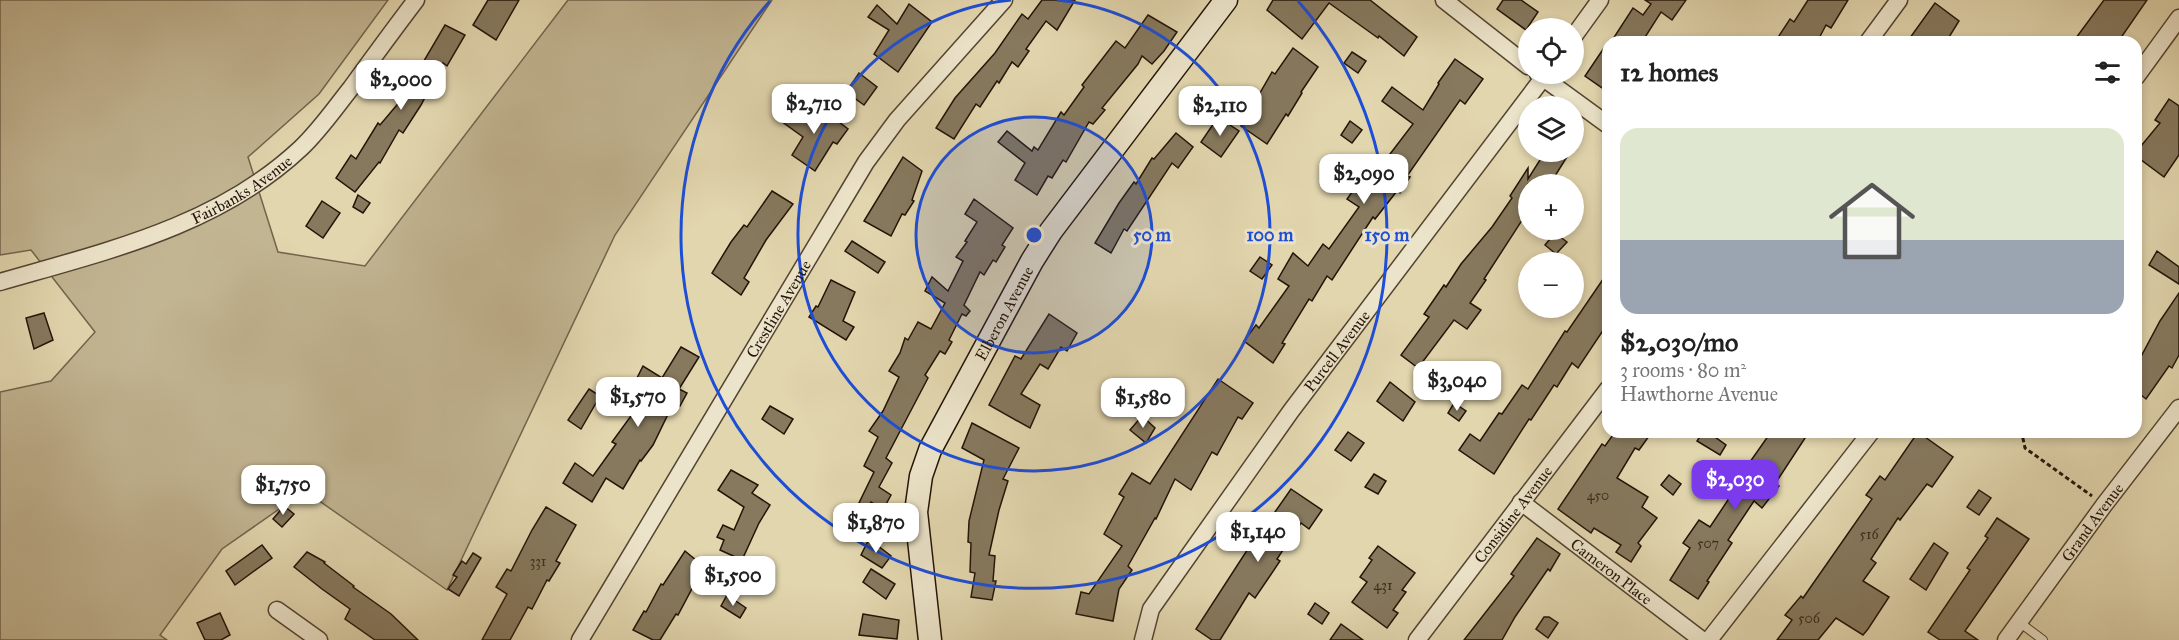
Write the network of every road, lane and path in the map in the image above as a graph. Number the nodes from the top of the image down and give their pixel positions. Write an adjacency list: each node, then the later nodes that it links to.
1 (416, 0): 15 (street, Fairbanks Avenue)
2 (1004, 0): 25 (street, Crestline Avenue)
3 (1226, 0): 26 (street, Elberon Avenue)
4 (1444, 0): 10 (street)
5 (1600, 0): 8 (street)
6 (1899, 0): 9 (street)
7 (2179, 18): 11 (street)
8 (1584, 22)
9 (1872, 36)
10 (1518, 58)
11 (2142, 69)
12 (1535, 84): 27 (street, Purcell Avenue)
13 (1554, 84): 14 (street)
14 (1602, 120)
15 (0, 282)
16 (1602, 397): 20 (street, Considine Avenue)
17 (2179, 408): 21 (street, Grand Avenue)
18 (1866, 438): 30 (street)
19 (2023, 438): 21 (path)
20 (1521, 502): 28 (street, Considine Avenue); 29 (street, Cameron Place)
21 (2104, 505): 23 (street, Grand Avenue)
22 (277, 610): 24 (street)
23 (2019, 622): 31 (street, Grand Avenue); 32 (lane)
24 (319, 640)
25 (580, 640)
26 (930, 640)
27 (1143, 640)
28 (1417, 640)
29 (1702, 640)
30 (1709, 640)
31 (2006, 640)
32 (2043, 640)

